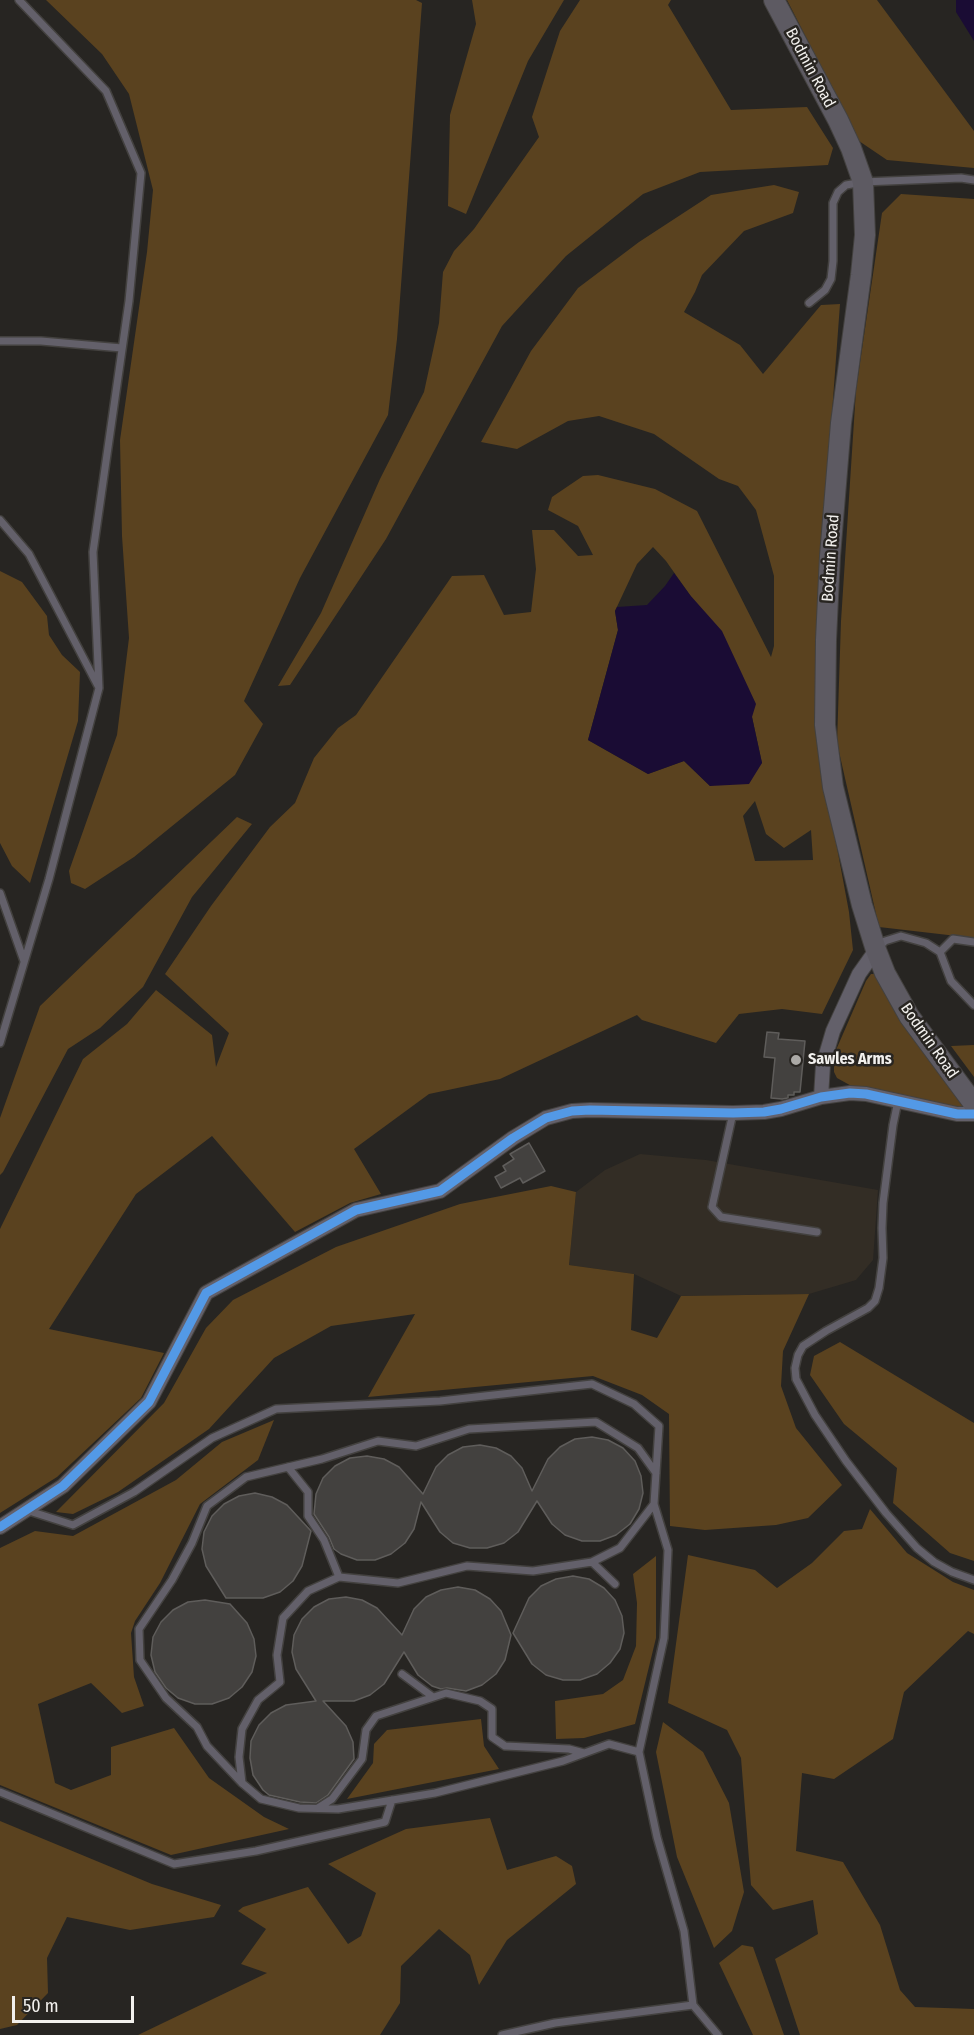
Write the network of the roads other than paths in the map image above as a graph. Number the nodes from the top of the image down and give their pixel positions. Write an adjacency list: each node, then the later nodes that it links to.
1 (19, 0): 7 (lane)
2 (774, 0): 4 (main road, Bodmin Road)
3 (974, 180): 4 (lane)
4 (863, 182): 5 (lane); 12 (main road, Bodmin Road)
5 (808, 303)
6 (0, 341): 7 (lane)
7 (122, 348): 9 (lane)
8 (0, 520): 9 (lane)
9 (99, 688): 14 (lane)
10 (0, 893): 14 (lane)
11 (974, 942): 13 (lane)
12 (876, 950): 13 (lane); 17 (street); 19 (main road, Bodmin Road)
13 (940, 952): 15 (lane)
14 (24, 961): 16 (lane)
15 (974, 1005)
16 (0, 1043)
17 (821, 1097): 18 (street); 20 (street)
18 (898, 1101): 21 (street); 30 (lane)
19 (974, 1104)
20 (733, 1113): 22 (lane); 26 (street)
21 (974, 1114)
22 (817, 1232)
23 (288, 1467): 24 (lane); 29 (lane); 36 (lane)
24 (656, 1473): 25 (lane); 26 (lane)
25 (654, 1504): 28 (lane); 34 (lane)
26 (26, 1510): 27 (street)
27 (0, 1527)
28 (592, 1562): 29 (lane); 31 (lane)
29 (339, 1577): 36 (lane)
30 (974, 1580)
31 (615, 1584)
32 (402, 1674): 33 (lane)
33 (433, 1697): 35 (lane); 39 (lane)
34 (639, 1752): 35 (lane); 40 (lane)
35 (584, 1753): 38 (lane)
36 (242, 1783): 39 (lane)
37 (0, 1792): 38 (lane)
38 (392, 1800): 39 (lane)
39 (316, 1809)
40 (693, 2006): 41 (lane); 42 (lane)
41 (502, 2035)
42 (718, 2035)

